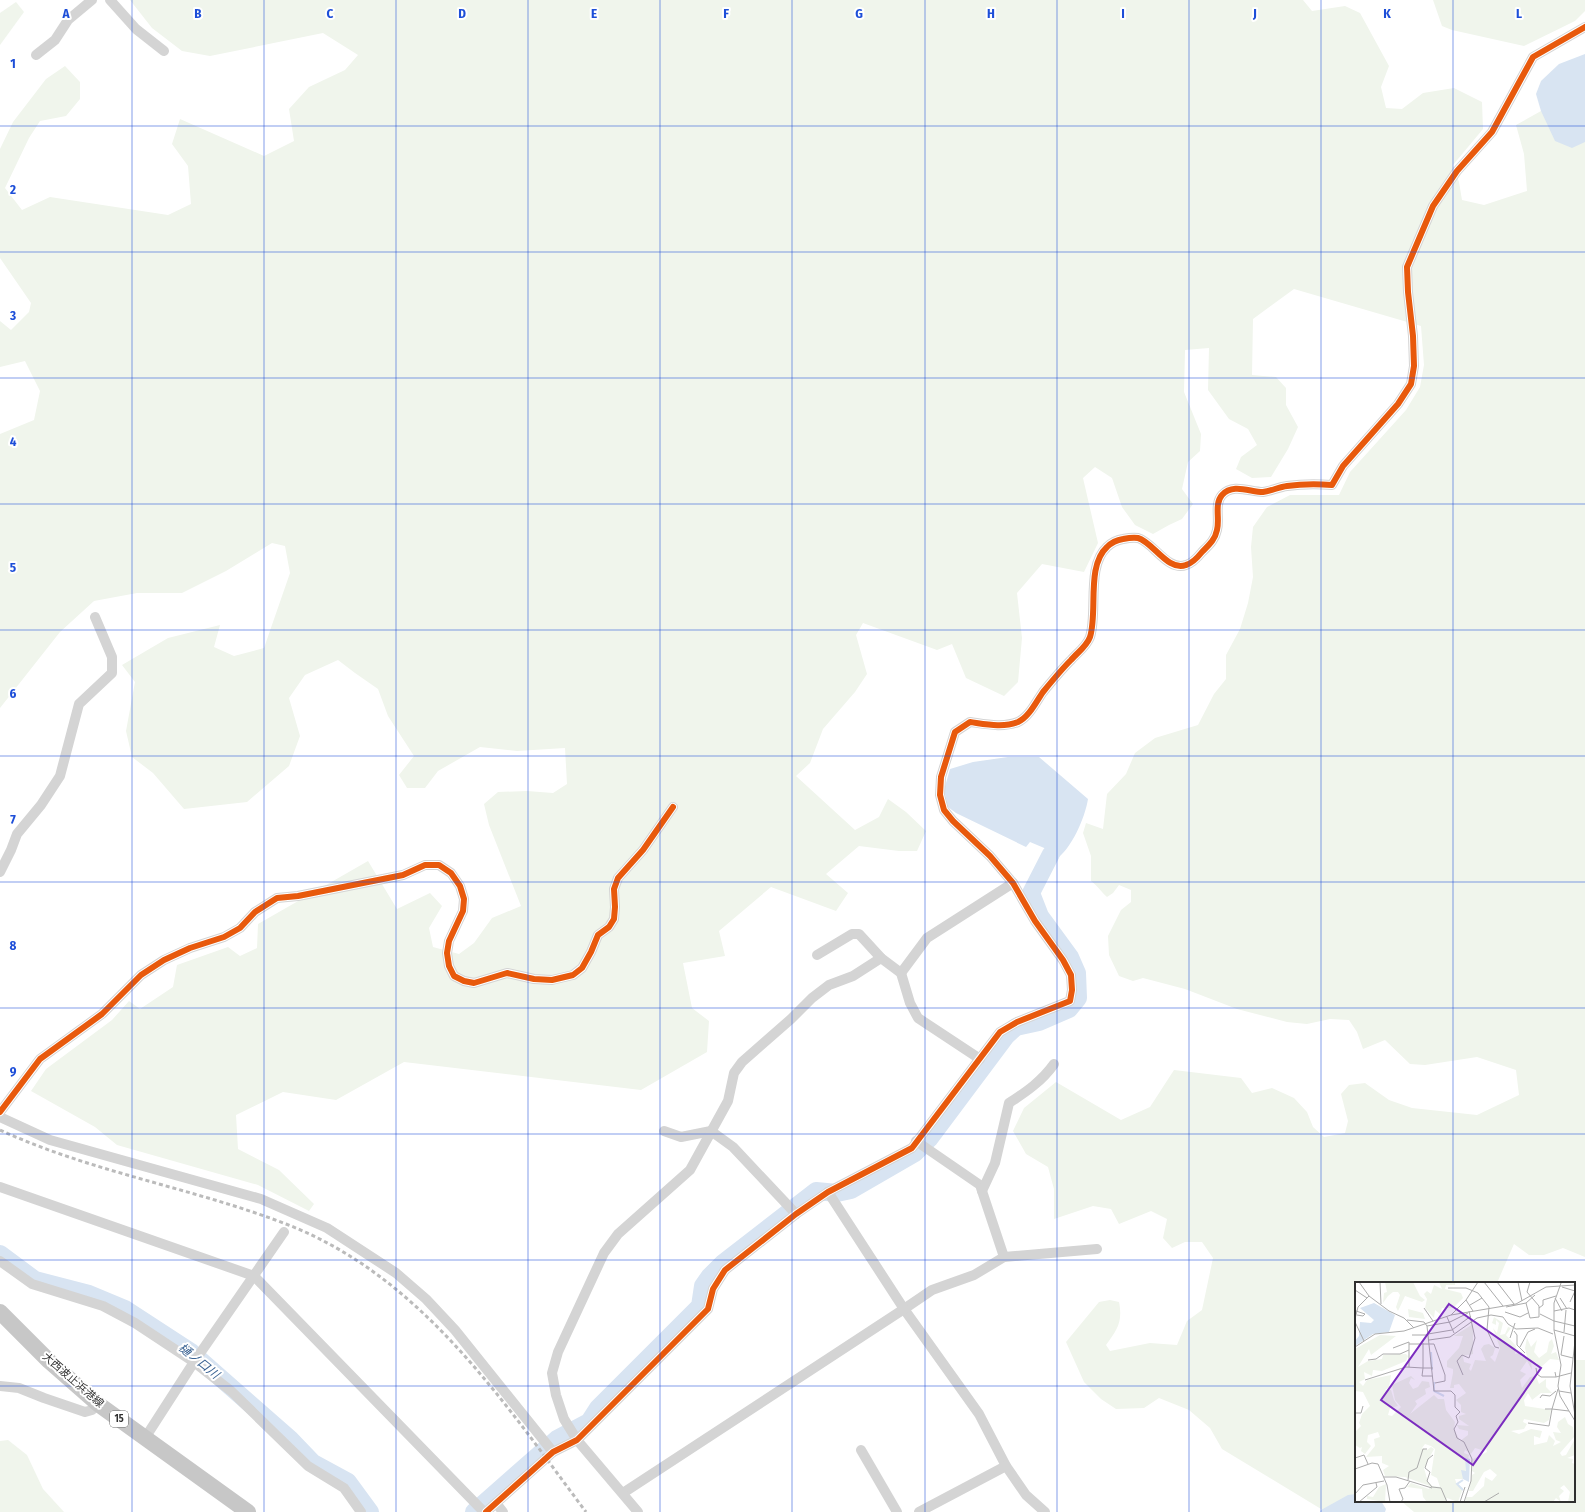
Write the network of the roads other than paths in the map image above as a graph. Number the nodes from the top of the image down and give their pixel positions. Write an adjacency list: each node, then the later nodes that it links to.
1 (92, 0): 5 (street)
2 (110, 0): 4 (street)
3 (1585, 27): 9 (street)
4 (164, 51)
5 (36, 56)
6 (95, 617): 8 (street)
7 (673, 807): 15 (street)
8 (0, 872)
9 (1013, 883): 12 (street); 13 (street)
10 (817, 955): 11 (street)
11 (881, 958): 12 (street); 18 (street)
12 (901, 973): 13 (street)
13 (980, 1059): 19 (street)
14 (1054, 1064): 21 (street)
15 (0, 1112)
16 (0, 1117): 37 (street)
17 (664, 1131): 18 (street)
18 (711, 1131): 23 (street); 35 (street)
19 (916, 1142): 21 (street); 22 (street)
20 (0, 1187): 28 (street)
21 (982, 1191): 26 (street)
22 (828, 1192): 23 (street); 29 (street)
23 (796, 1214): 35 (street)
24 (284, 1232): 28 (street)
25 (1097, 1249): 26 (street)
26 (1004, 1257): 29 (street)
27 (0, 1261): 31 (street)
28 (254, 1276): 31 (street); 43 (street)
29 (904, 1309): 38 (street); 39 (street)
30 (0, 1312): 33 (main road, 大西波止浜港線 / 15)
31 (194, 1362): 34 (street); 42 (street)
32 (0, 1386): 33 (street)
33 (98, 1404): 34 (main road, 大西波止浜港線 / 15)
34 (145, 1438): 41 (main road, 大西波止浜港線 / 15)
35 (577, 1440): 37 (street); 39 (street)
36 (861, 1450): 46 (street)
37 (553, 1452): 40 (street)
38 (1006, 1466): 47 (street); 48 (street)
39 (623, 1493): 45 (street)
40 (496, 1502): 43 (street); 44 (street)
41 (248, 1512)
42 (361, 1512)
43 (485, 1512)
44 (503, 1512)
45 (638, 1512)
46 (896, 1512)
47 (919, 1512)
48 (1045, 1512)

